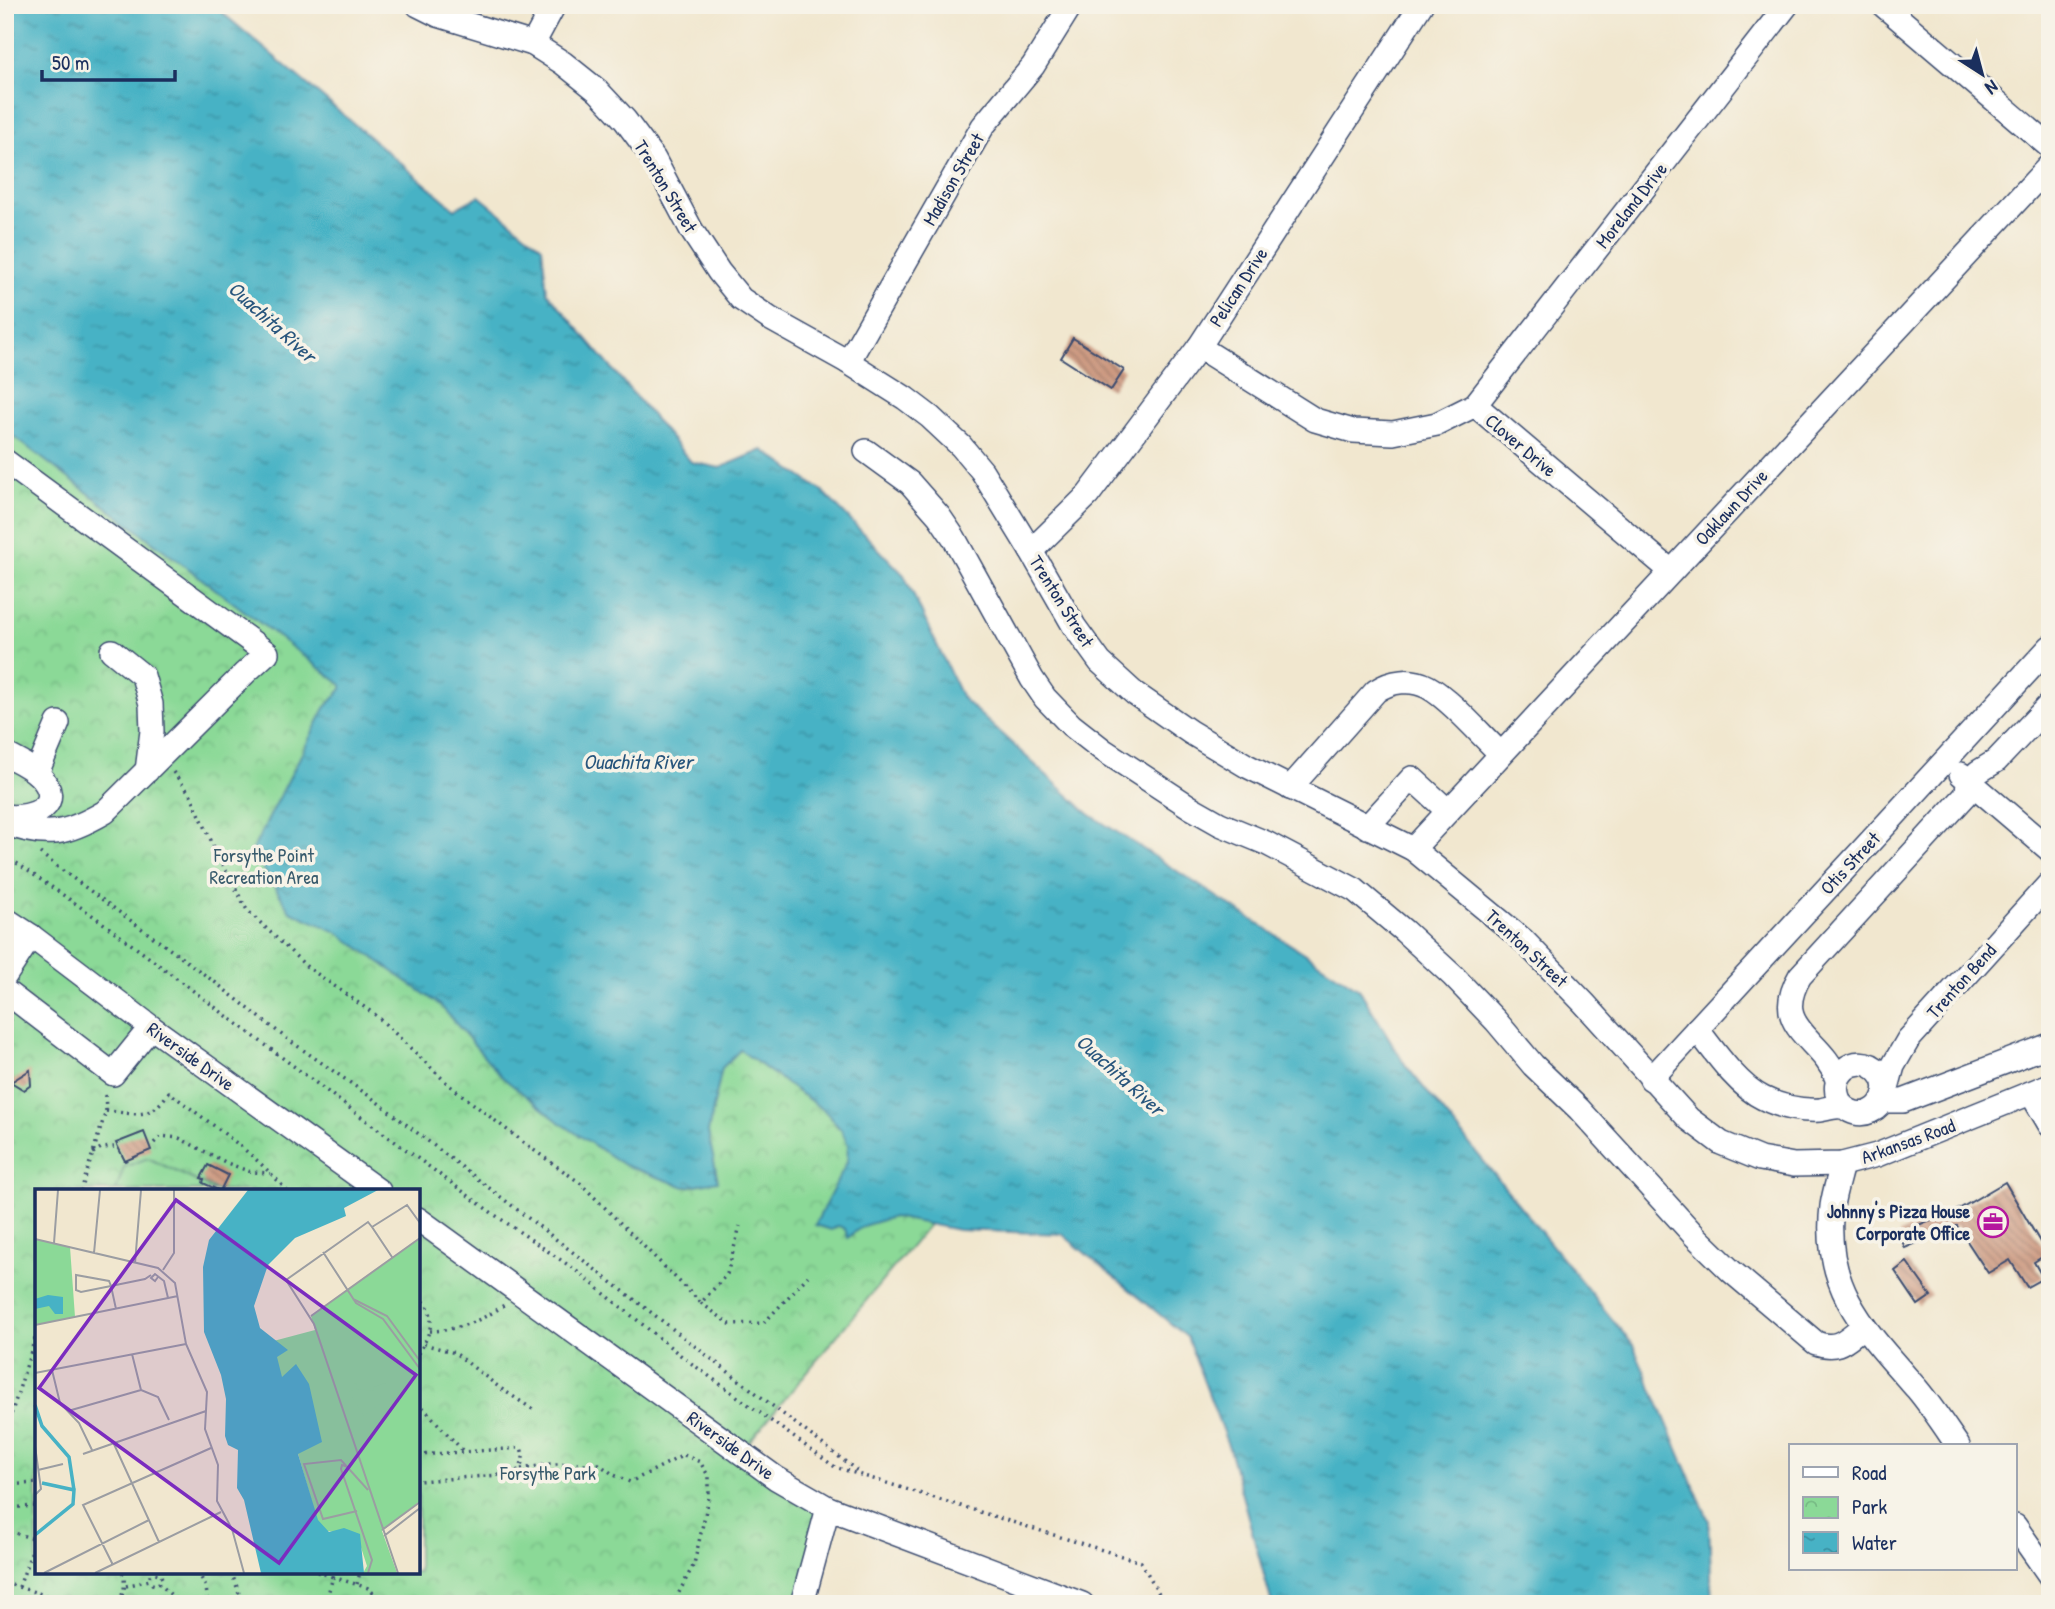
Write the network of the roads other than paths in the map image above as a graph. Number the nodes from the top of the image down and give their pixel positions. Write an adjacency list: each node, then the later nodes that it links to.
1 (418, 5): 7 (street, Trenton Street)
2 (554, 5): 7 (street)
3 (1071, 5): 11 (street, Madison Street)
4 (1421, 5): 10 (street, Pelican Drive)
5 (1787, 5): 12 (street, Moreland Drive)
6 (1883, 5): 8 (street)
7 (533, 44): 11 (street, Trenton Street)
8 (2050, 147)
9 (2050, 165): 16 (street, Oaklawn Drive)
10 (1199, 347): 12 (street, Clover Drive); 15 (street, Pelican Drive)
11 (848, 362): 15 (street, Trenton Street)
12 (1475, 405): 16 (street, Clover Drive)
13 (866, 452): 52 (street)
14 (5, 461): 24 (street)
15 (1031, 551): 27 (street, Trenton Street)
16 (1671, 572): 22 (street, Oaklawn Drive)
17 (2050, 647): 23 (street, Otis Street)
18 (112, 651): 24 (street)
19 (2050, 704): 26 (street)
20 (58, 723): 25 (street)
21 (5, 754): 25 (street)
22 (1501, 754): 27 (street); 28 (street, Oaklawn Drive)
23 (1950, 755): 26 (street); 40 (street, Otis Street)
24 (154, 764): 30 (street)
25 (37, 773): 29 (street)
26 (1973, 777): 32 (street); 43 (street)
27 (1290, 788): 31 (street, Trenton Street)
28 (1448, 811): 31 (street); 33 (street, Oaklawn Drive)
29 (5, 816)
30 (5, 823)
31 (1367, 827): 33 (street, Trenton Street)
32 (2050, 848)
33 (1413, 849): 42 (street, Trenton Street)
34 (2050, 883): 45 (street, Trenton Bend)
35 (5, 919): 36 (street, Riverside Drive)
36 (31, 936): 37 (street); 39 (street, Riverside Drive)
37 (5, 976)
38 (5, 991): 39 (street)
39 (151, 1027): 50 (street, Riverside Drive)
40 (1697, 1030): 42 (street, Otis Street); 46 (street)
41 (2050, 1045): 45 (street)
42 (1651, 1079): 48 (street, Trenton Street)
43 (1838, 1079): 45 (street); 46 (street)
44 (2040, 1089): 47 (street); 49 (street, Arkansas Road)
45 (1885, 1095): 46 (street)
46 (1843, 1107)
47 (2050, 1125)
48 (1760, 1159): 49 (street, Arkansas Road)
49 (1842, 1164): 52 (street)
50 (376, 1189)
51 (420, 1220): 54 (street, Riverside Drive)
52 (1864, 1326): 53 (street)
53 (1957, 1444)
54 (828, 1508): 57 (street); 58 (street, Riverside Drive)
55 (2016, 1526): 56 (street)
56 (2050, 1576)
57 (802, 1604)
58 (1082, 1604)

